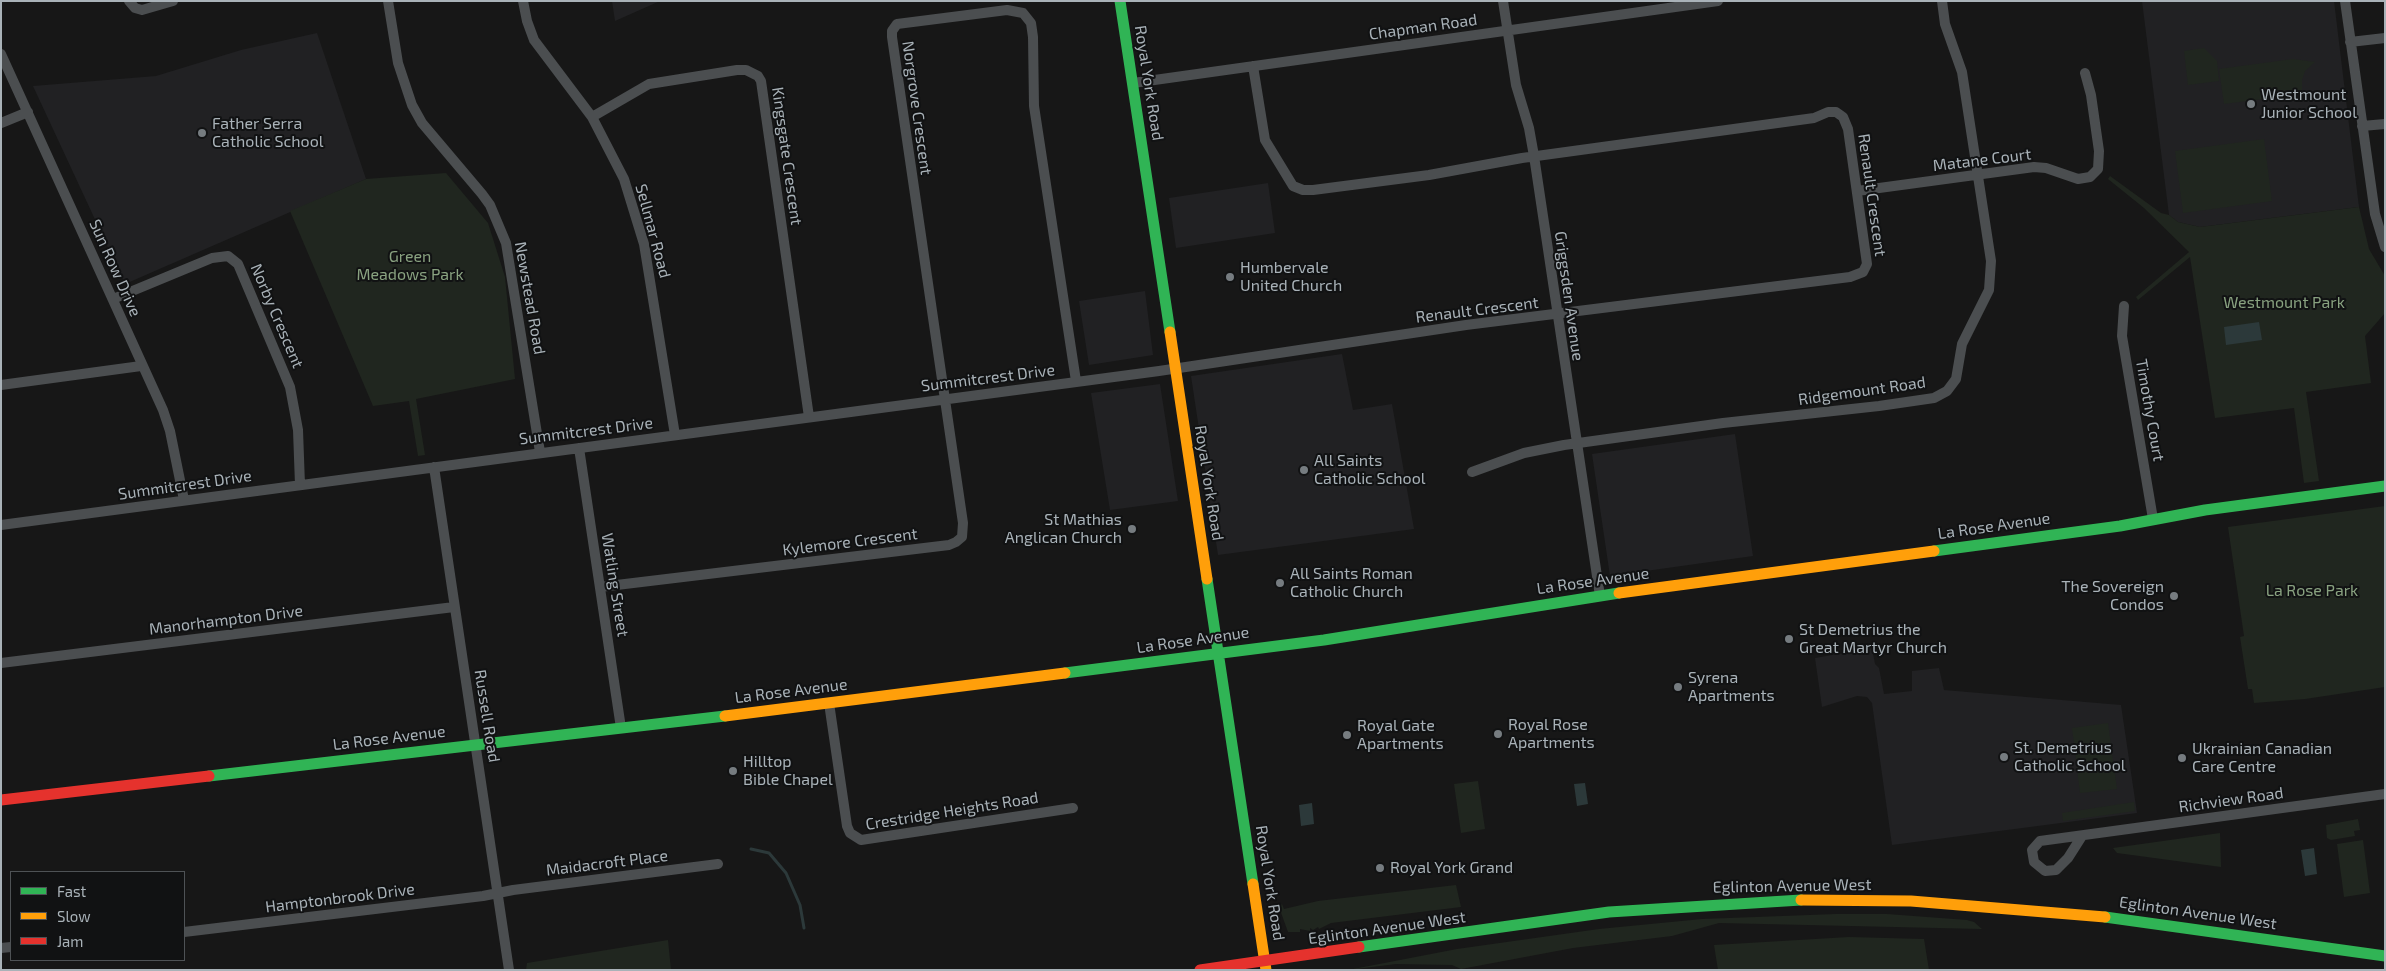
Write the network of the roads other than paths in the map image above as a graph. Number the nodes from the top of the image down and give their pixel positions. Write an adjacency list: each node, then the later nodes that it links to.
1 (129, 1): 2 (street)
2 (173, 1)
3 (388, 1): 38 (street, Newstead Road)
4 (523, 1): 18 (street, Sellmar Road)
5 (1120, 1): 16 (street, Royal York Road)
6 (1503, 1): 10 (street, Griggsden Avenue)
7 (1718, 1): 10 (street, Chapman Road)
8 (1942, 1): 23 (street, Ridgemount Road)
9 (2345, 1): 12 (street)
10 (1507, 30): 14 (street, Chapman Road); 22 (street, Griggsden Avenue)
11 (2385, 38): 12 (street)
12 (2350, 42): 21 (street)
13 (1, 54): 17 (street, Sun Row Drive)
14 (1253, 66): 16 (street, Chapman Road); 22 (street, Renault Crescent)
15 (2085, 73): 23 (street, Matane Court)
16 (1132, 82): 30 (street, Royal York Road)
17 (28, 112): 19 (street); 26 (street, Sun Row Drive)
18 (592, 117): 34 (street, Kingsgate Crescent); 35 (street, Sellmar Road)
19 (1, 123)
20 (2385, 124): 21 (street)
21 (2362, 126): 25 (street)
22 (1534, 156): 24 (street, Renault Crescent); 28 (street, Griggsden Avenue)
23 (1978, 175): 24 (street, Matane Court); 36 (street, Ridgemount Road)
24 (1857, 191): 28 (street, Renault Crescent)
25 (2385, 247)
26 (113, 299): 29 (street, Sun Row Drive); 41 (street, Norby Crescent)
27 (2124, 306): 44 (street, Timothy Court)
28 (1557, 315): 30 (street, Renault Crescent); 36 (street, Griggsden Avenue)
29 (141, 366): 32 (street); 43 (street, Sun Row Drive)
30 (1175, 368): 31 (street, Summitcrest Drive); 49 (street, Royal York Road)
31 (1076, 381): 33 (street, Summitcrest Drive); 33 (street, Norgrove Crescent)
32 (1, 385)
33 (945, 398): 34 (street, Summitcrest Drive); 46 (street, Kylemore Crescent)
34 (809, 417): 35 (street, Summitcrest Drive)
35 (675, 435): 37 (street, Summitcrest Drive)
36 (1576, 443): 40 (street, Ridgemount Road); 47 (street, Griggsden Avenue)
37 (579, 448): 38 (street, Summitcrest Drive); 46 (street, Watling Street)
38 (540, 452): 39 (street, Summitcrest Drive)
39 (434, 467): 41 (street, Summitcrest Drive); 48 (street, Russell Road)
40 (1472, 472)
41 (300, 485): 43 (street, Summitcrest Drive)
42 (2385, 486): 44 (street, La Rose Avenue)
43 (184, 500): 45 (street, Summitcrest Drive)
44 (2153, 519): 47 (street, La Rose Avenue)
45 (1, 525)
46 (600, 587): 52 (street, Watling Street)
47 (1600, 596): 49 (street, La Rose Avenue)
48 (454, 607): 50 (street, Manorhampton Drive); 53 (street, Russell Road)
49 (1218, 653): 51 (street, La Rose Avenue); 62 (street, Royal York Road)
50 (1, 663)
51 (829, 703): 52 (street, La Rose Avenue); 56 (street, Crestridge Heights Road)
52 (621, 728): 53 (street, La Rose Avenue)
53 (476, 745): 55 (street, La Rose Avenue); 59 (street, Russell Road)
54 (2385, 794): 57 (street, Richview Road)
55 (1, 800)
56 (1073, 808)
57 (2082, 836): 57 (street, Richview Road)
58 (718, 864): 59 (street, Maidacroft Place)
59 (499, 893): 60 (street, Hamptonbrook Drive); 63 (street, Russell Road)
60 (185, 932)
61 (2385, 956): 62 (street, Eglinton Avenue West)
62 (1266, 966): 64 (street, Eglinton Avenue West)
63 (509, 970)
64 (1200, 970)

